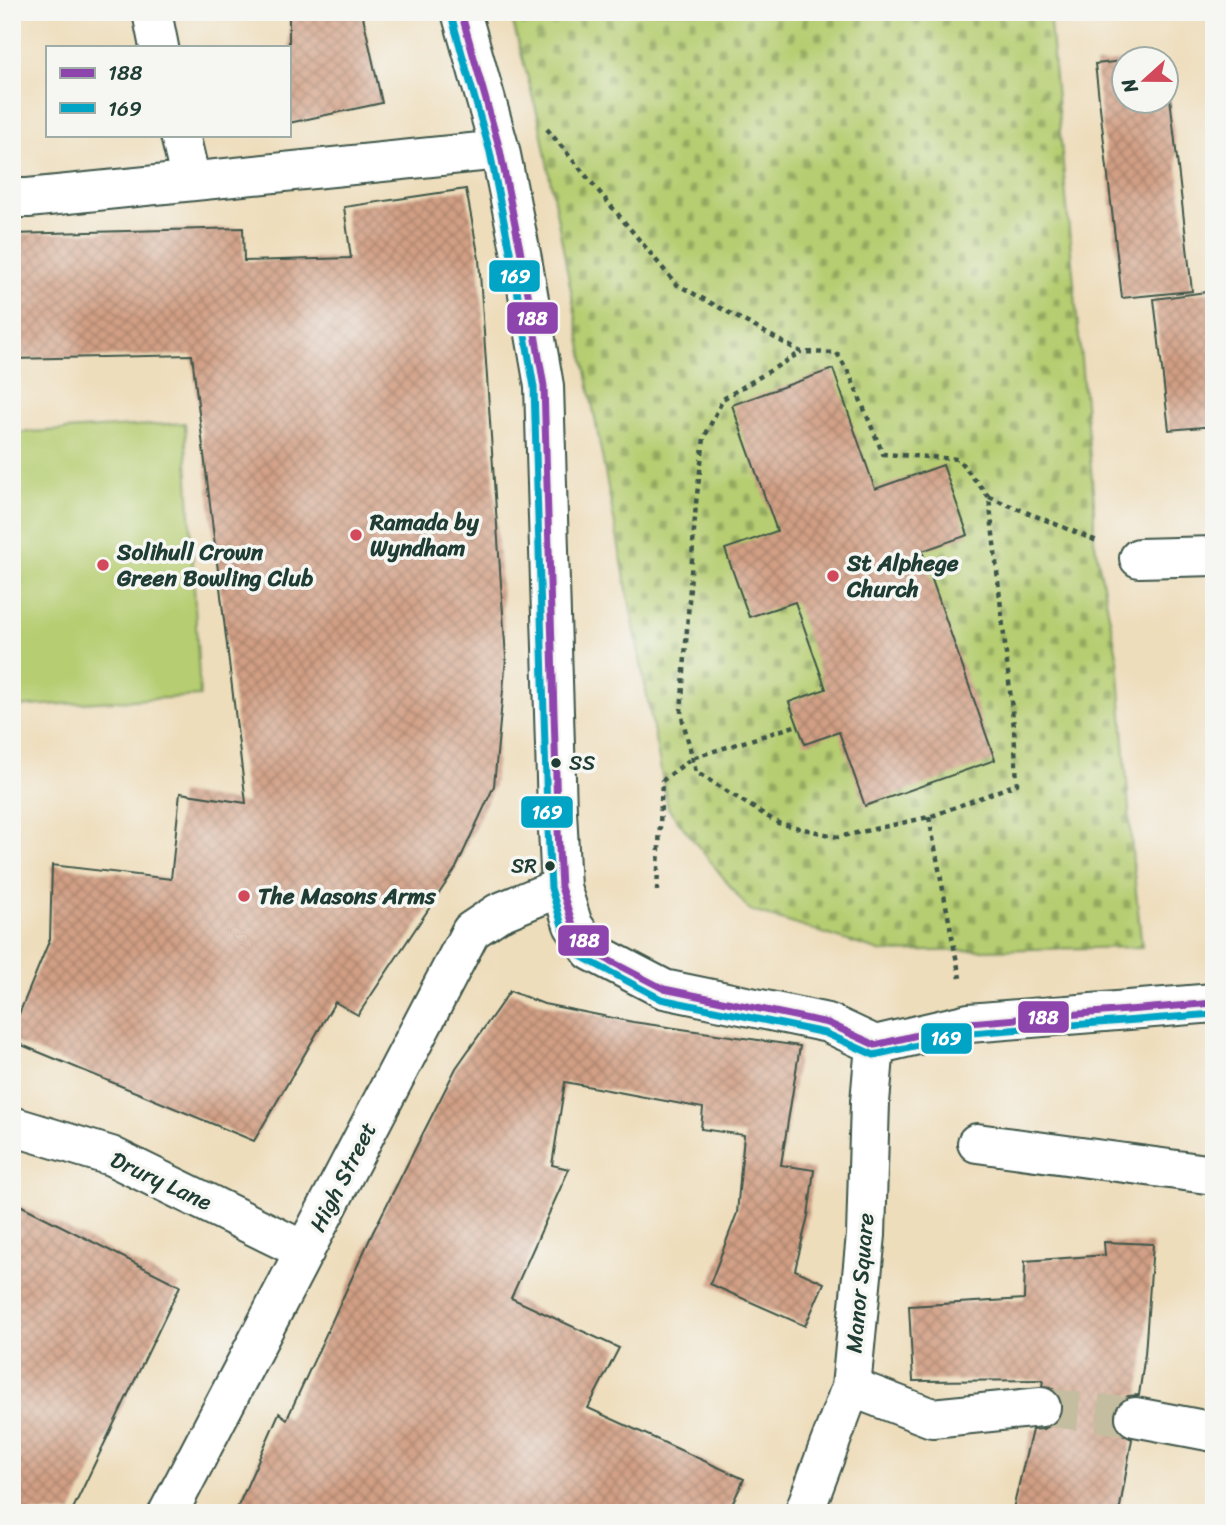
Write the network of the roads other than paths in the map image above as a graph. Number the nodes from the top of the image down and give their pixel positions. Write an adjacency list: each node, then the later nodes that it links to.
1 (152, 12): 3 (street)
2 (461, 12): 5 (street)
3 (159, 46)
4 (180, 136): 6 (street)
5 (500, 150): 6 (street); 10 (street)
6 (191, 181): 7 (street)
7 (12, 198)
8 (1214, 556): 9 (street)
9 (1139, 558)
10 (561, 887): 12 (street); 16 (street, High Street)
11 (1214, 1003): 12 (street)
12 (875, 1045): 17 (street, Manor Square)
13 (12, 1126): 16 (street, Drury Lane)
14 (977, 1143): 15 (street)
15 (1214, 1175)
16 (305, 1251): 21 (street, High Street)
17 (851, 1387): 18 (street); 22 (street, Manor Square)
18 (1041, 1407)
19 (1135, 1416): 20 (street)
20 (1214, 1432)
21 (168, 1513)
22 (804, 1513)

